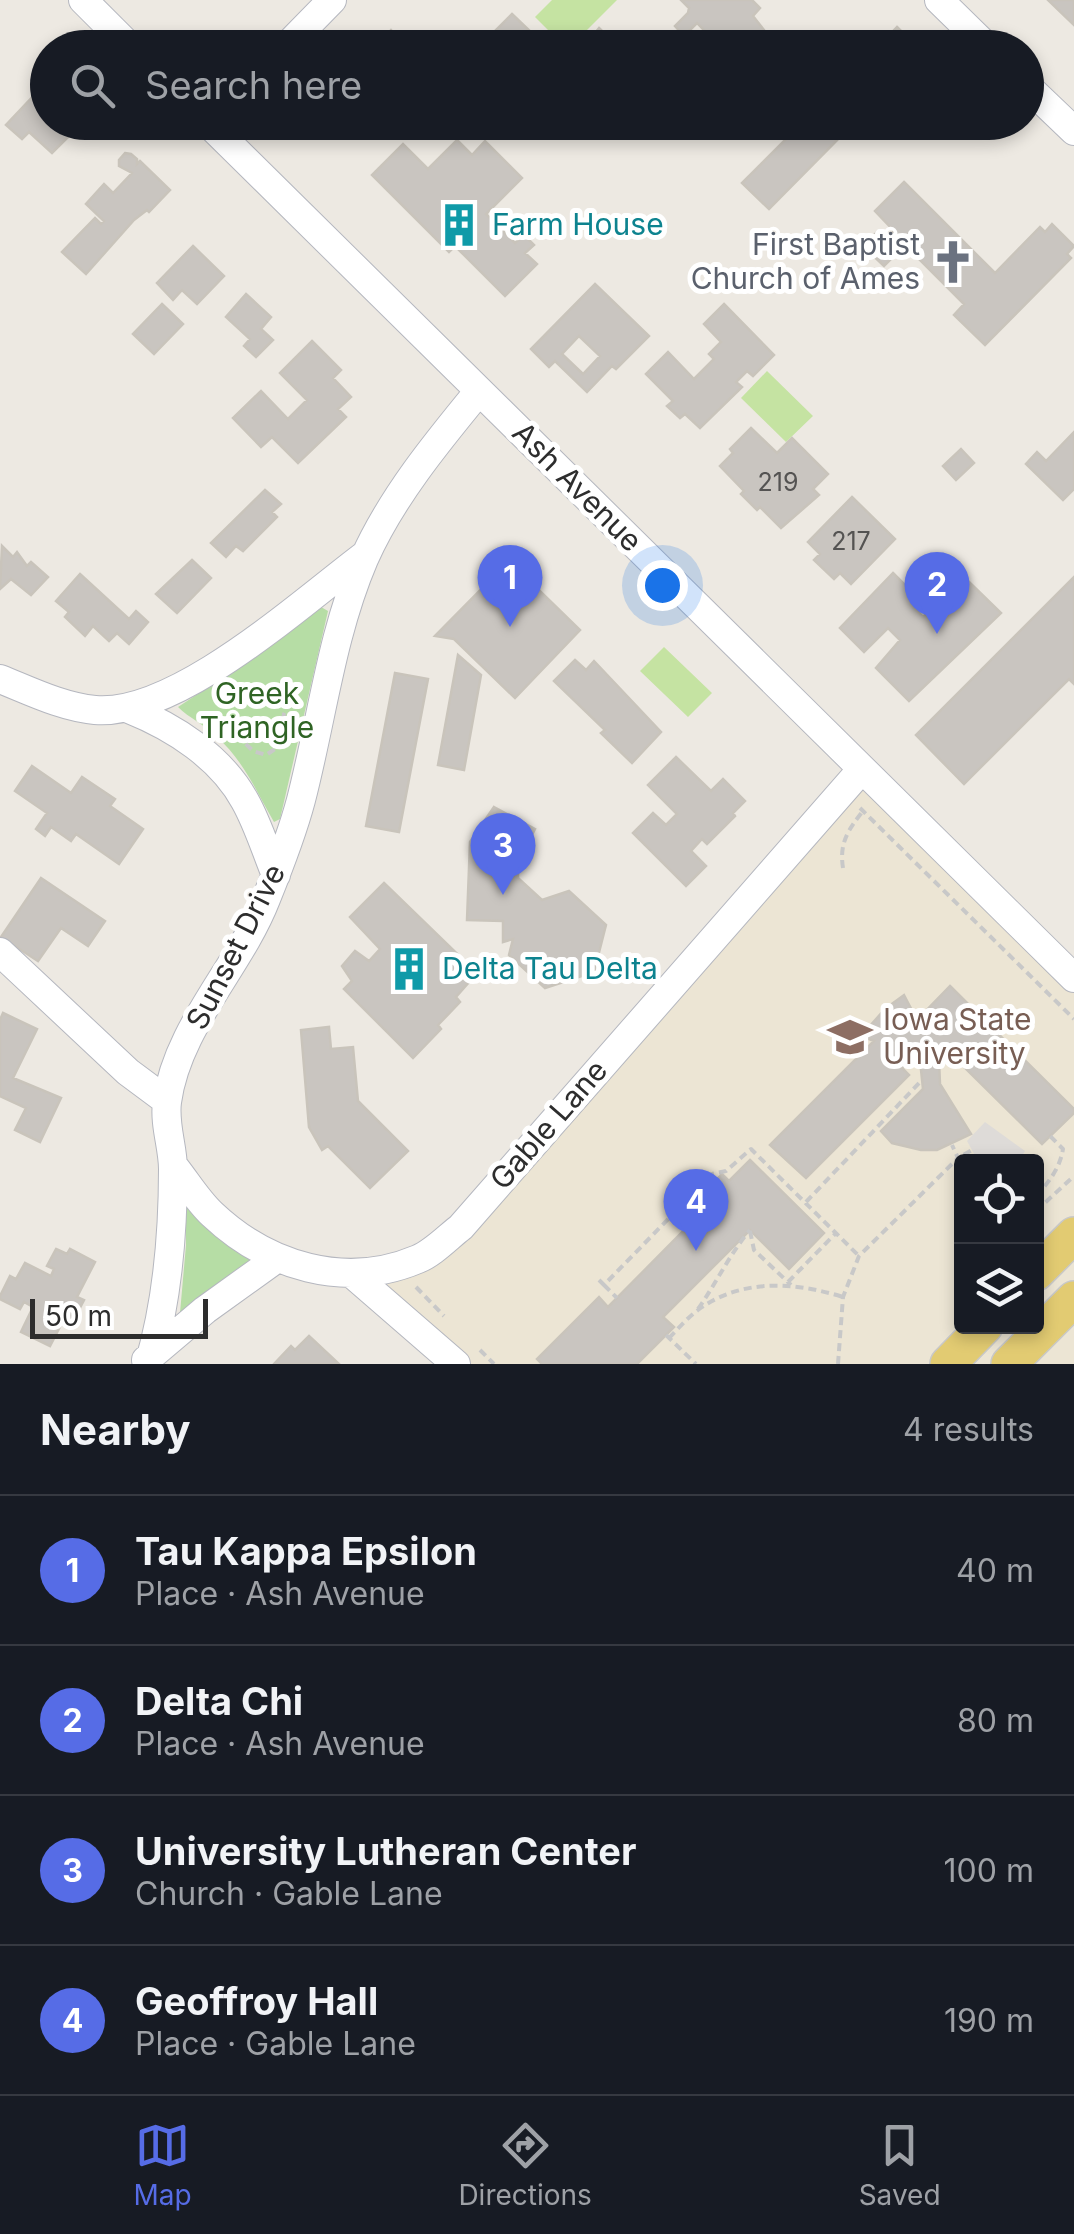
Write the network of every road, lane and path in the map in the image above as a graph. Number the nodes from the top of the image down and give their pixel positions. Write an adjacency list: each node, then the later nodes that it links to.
1 (83, 0): 4 (street)
2 (332, 0): 5 (street)
3 (939, 0): 6 (street)
4 (113, 30)
5 (303, 30)
6 (970, 30)
7 (1044, 102): 8 (street)
8 (1074, 131)
9 (227, 140): 10 (street, Ash Avenue)
10 (479, 391): 11 (street, Sunset Drive); 18 (street, Ash Avenue)
11 (366, 554): 16 (street); 22 (street, Sunset Drive)
12 (0, 679): 16 (street)
13 (221, 692): 15 (path)
14 (293, 697): 15 (path)
15 (288, 704): 17 (path)
16 (129, 709): 17 (street)
17 (187, 739): 22 (street)
18 (862, 769): 24 (street, Ash Avenue); 43 (street, Gable Lane)
19 (854, 802): 20 (path)
20 (863, 811): 21 (path); 25 (path)
21 (843, 868)
22 (276, 875): 27 (street, Sunset Drive)
23 (0, 952): 27 (street)
24 (1074, 978)
25 (1074, 1018)
26 (922, 1080): 37 (path)
27 (167, 1102): 33 (street, Sunset Drive)
28 (1050, 1136): 36 (path)
29 (952, 1144): 31 (path)
30 (972, 1150): 32 (path)
31 (957, 1154)
32 (967, 1154)
33 (173, 1166): 42 (street, Gable Lane); 54 (street, Sunset Drive)
34 (954, 1166): 41 (path)
35 (1074, 1176): 38 (path)
36 (1044, 1188)
37 (806, 1202): 39 (path); 48 (path)
38 (1044, 1206)
39 (837, 1232): 41 (path); 46 (path)
40 (1074, 1235): 44 (main road)
41 (859, 1256): 47 (path)
42 (276, 1259): 45 (street, Gable Lane); 54 (street)
43 (400, 1265): 45 (street, Gable Lane); 51 (path)
44 (1044, 1266)
45 (351, 1273): 53 (street)
46 (789, 1284): 47 (path); 50 (path); 50 (path)
47 (843, 1297): 57 (path)
48 (618, 1298)
49 (1074, 1299): 59 (main road)
50 (698, 1310): 56 (path)
51 (456, 1328)
52 (976, 1334): 58 (main road)
53 (463, 1353): 55 (path)
54 (147, 1361)
55 (494, 1364)
56 (696, 1364)
57 (838, 1364)
58 (948, 1364)
59 (1009, 1364)

